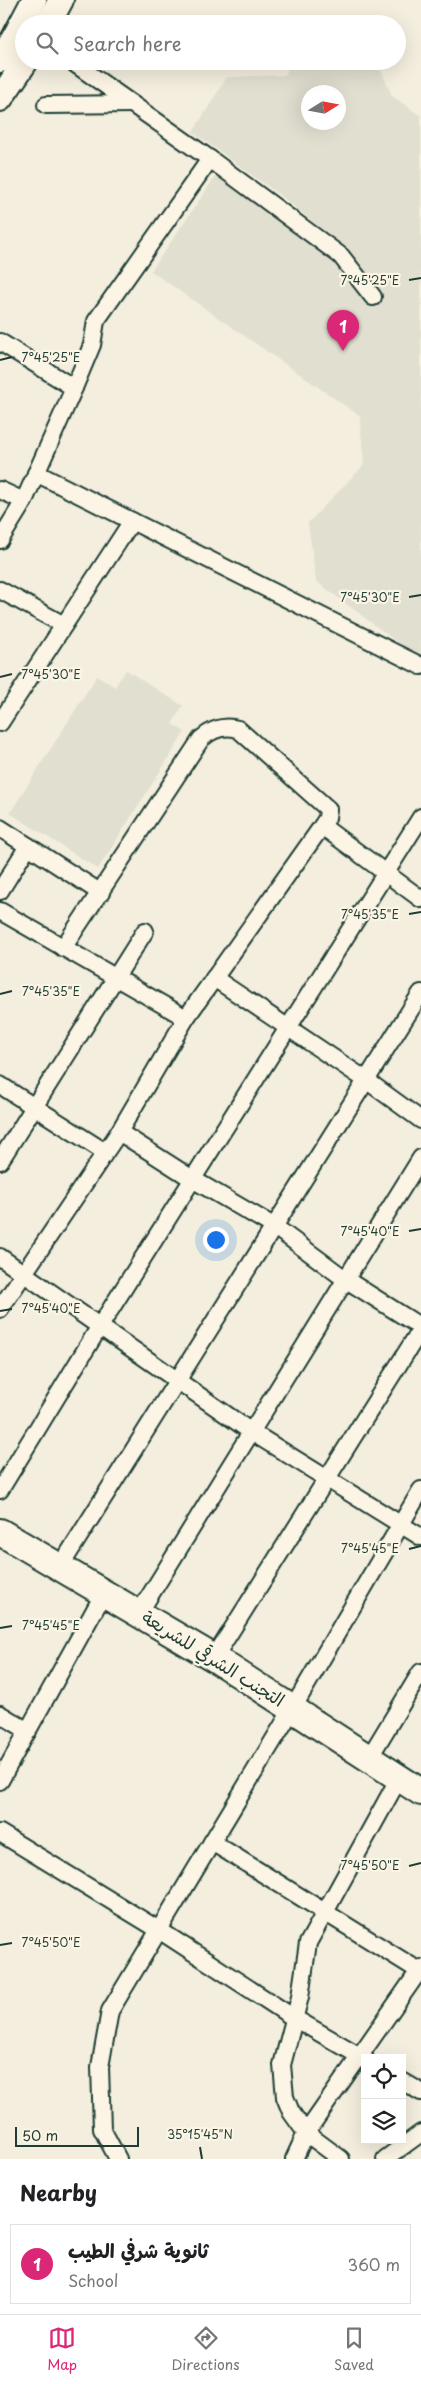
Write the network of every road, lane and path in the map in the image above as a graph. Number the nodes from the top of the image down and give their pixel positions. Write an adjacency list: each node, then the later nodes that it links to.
1 (34, 0): 3 (main road)
2 (61, 0): 4 (main road)
3 (26, 15)
4 (53, 15)
5 (13, 39): 6 (main road)
6 (0, 60)
7 (20, 70): 9 (main road)
8 (84, 70): 10 (street)
9 (0, 99)
10 (132, 104): 11 (street); 12 (street)
11 (46, 105)
12 (210, 159): 13 (street); 15 (street)
13 (373, 297)
14 (0, 342): 15 (street)
15 (74, 388): 16 (street)
16 (36, 473): 18 (street); 19 (street)
17 (0, 490): 18 (street)
18 (24, 501): 20 (street)
19 (132, 521): 22 (street); 23 (street)
20 (0, 540)
21 (0, 590): 22 (street)
22 (64, 625): 24 (street)
23 (421, 666)
24 (0, 723)
25 (421, 817): 29 (street)
26 (322, 826): 29 (street); 31 (street); 37 (street)
27 (0, 828): 28 (street)
28 (28, 846): 30 (street); 31 (street)
29 (386, 875): 32 (street); 40 (street)
30 (0, 891)
31 (101, 893): 35 (street)
32 (421, 899)
33 (0, 911): 35 (street)
34 (144, 931): 36 (street)
35 (63, 948): 36 (street)
36 (115, 977): 39 (street); 43 (street)
37 (214, 978): 39 (street); 40 (street)
38 (421, 993): 41 (street)
39 (186, 1018): 45 (street)
40 (289, 1027): 41 (street); 49 (street)
41 (366, 1080): 44 (street); 50 (street)
42 (0, 1085): 43 (street)
43 (34, 1107): 46 (street); 48 (street)
44 (421, 1120)
45 (119, 1132): 46 (street); 49 (street)
46 (105, 1152): 52 (street)
47 (421, 1158): 53 (street)
48 (0, 1161)
49 (194, 1180): 50 (street); 55 (street)
50 (275, 1227): 53 (street); 57 (street)
51 (0, 1257): 52 (street)
52 (22, 1272): 54 (street); 55 (street)
53 (345, 1279): 56 (street); 58 (street)
54 (0, 1309)
55 (100, 1326): 57 (street); 60 (street)
56 (421, 1328): 59 (street)
57 (178, 1381): 58 (street); 65 (street)
58 (250, 1431): 59 (street); 67 (street)
59 (326, 1479): 62 (street); 68 (street)
60 (0, 1490)
61 (421, 1490): 62 (street)
62 (400, 1524): 64 (street); 70 (street)
63 (0, 1532): 65 (main road, التجنب الشرقي للشريعة)
64 (421, 1537)
65 (60, 1567): 66 (main road, التجنب الشرقي للشريعة)
66 (104, 1593): 67 (main road, التجنب الشرقي للشريعة); 72 (street)
67 (139, 1613): 68 (main road, التجنب الشرقي للشريعة)
68 (214, 1658): 70 (main road, التجنب الشرقي للشريعة)
69 (421, 1672): 73 (street)
70 (293, 1708): 73 (main road, التجنب الشرقي للشريعة); 78 (street)
71 (0, 1714): 72 (street)
72 (28, 1731): 75 (street)
73 (370, 1758): 74 (main road, التجنب الشرقي للشريعة)
74 (399, 1778): 76 (main road, التجنب الشرقي للشريعة); 79 (street)
75 (0, 1781)
76 (421, 1792)
77 (0, 1833): 80 (street)
78 (212, 1842): 79 (street); 80 (street)
79 (326, 1912): 81 (street); 82 (street)
80 (159, 1930): 82 (street); 90 (street)
81 (420, 1971): 83 (street)
82 (294, 2018): 84 (street); 88 (street)
83 (365, 2054)
84 (361, 2057)
85 (361, 2059): 88 (street)
86 (406, 2083): 87 (street)
87 (421, 2092)
88 (306, 2133): 91 (street); 92 (street)
89 (421, 2133): 93 (street)
90 (118, 2159)
91 (294, 2159)
92 (341, 2159)
93 (385, 2159)

